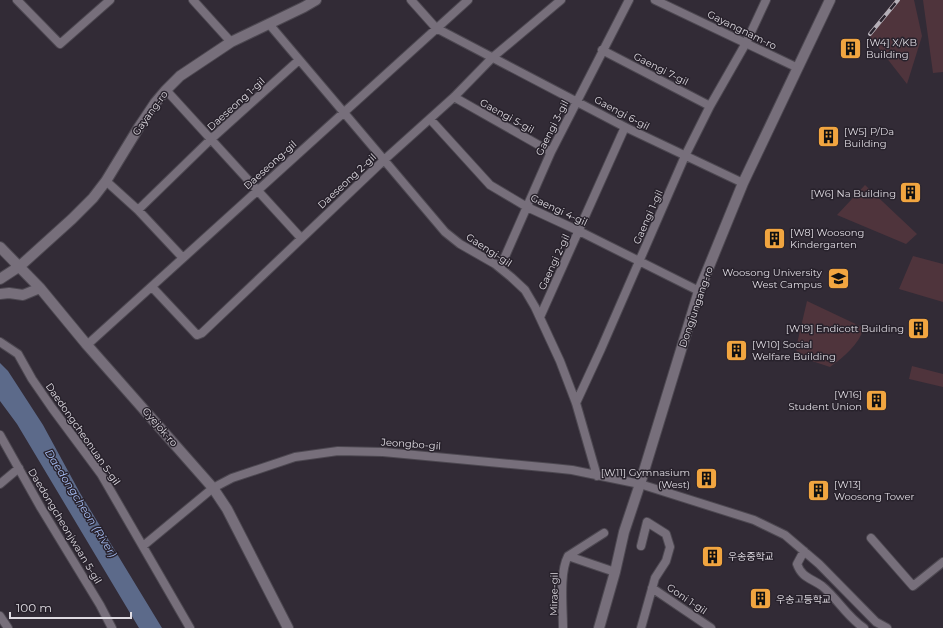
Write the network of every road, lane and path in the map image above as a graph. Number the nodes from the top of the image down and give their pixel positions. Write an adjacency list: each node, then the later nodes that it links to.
1 (17, 0): 2 (street)
2 (110, 0)
3 (193, 0): 14 (street)
4 (316, 0): 12 (street, Gayang-ro)
5 (411, 0): 13 (street)
6 (468, 0): 13 (street, Daeseong-gil)
7 (561, 0): 17 (street, Daeseong 2-gil)
8 (629, 0): 16 (street, Gaengi 3-gil)
9 (655, 0): 15 (street, Gayangnam-ro)
10 (766, 0): 15 (street, Gaengi 1-gil)
11 (830, 0): 19 (street, Dongjungang-ro)
12 (269, 24): 14 (street, Gayang-ro); 18 (street)
13 (436, 28): 17 (street, Gaengi 6-gil); 24 (street, Daeseong-gil)
14 (231, 42): 20 (street, Gayang-ro)
15 (746, 43): 19 (street, Gayangnam-ro); 23 (street, Gaengi 1-gil)
16 (602, 50): 22 (street, Gaengi 3-gil); 23 (street, Gaengi 7-gil)
17 (493, 57): 21 (street, Daeseong 2-gil); 22 (street, Gaengi 6-gil)
18 (299, 60): 24 (street); 27 (street, Daeseong 1-gil)
19 (798, 68): 32 (street, Dongjungang-ro)
20 (166, 90): 27 (street); 31 (street, Gayang-ro)
21 (454, 97): 25 (street, Daeseong 2-gil); 28 (street, Gaengi 5-gil)
22 (577, 101): 26 (street, Gaengi 6-gil); 28 (street, Gaengi 3-gil)
23 (710, 106): 29 (street, Gaengi 1-gil)
24 (344, 111): 30 (street, Gaengi-gil); 33 (street, Daeseong-gil)
25 (430, 119): 30 (street, Daeseong 2-gil); 34 (street, Gaengi 4-gil)
26 (625, 127): 29 (street, Gaengi 6-gil); 36 (street, Gaengi 2-gil)
27 (210, 140): 33 (street); 35 (street, Daeseong 1-gil)
28 (551, 152): 34 (street, Gaengi 3-gil)
29 (685, 156): 32 (street, Gaengi 6-gil); 40 (street, Gaengi 1-gil)
30 (384, 160): 37 (street, Daeseong 2-gil); 42 (street, Gaengi-gil)
31 (106, 181): 35 (street); 41 (street, Gayang-ro)
32 (743, 183): 46 (street, Dongjungang-ro)
33 (256, 191): 37 (street); 39 (street, Daeseong-gil)
34 (527, 207): 36 (street, Gaengi 4-gil); 42 (street, Gaengi 3-gil)
35 (138, 210): 39 (street)
36 (579, 231): 40 (street, Gaengi 4-gil); 48 (street, Gaengi 2-gil)
37 (301, 238): 44 (street, Daeseong 2-gil)
38 (0, 247): 41 (street, Gyejok-ro)
39 (183, 258): 44 (street, Daeseong-gil)
40 (639, 262): 46 (street, Gaengi 4-gil); 51 (street, Gaengi 1-gil)
41 (20, 266): 43 (street, Gayang-ro); 45 (street, Gyejok-ro)
42 (500, 268): 48 (street, Gaengi-gil)
43 (0, 279)
44 (152, 287): 50 (street, Daeseong-gil)
45 (40, 288): 47 (street); 50 (street, Gyejok-ro)
46 (699, 292): 56 (street, Dongjungang-ro)
47 (0, 294)
48 (540, 317): 51 (street, Gaengi-gil)
49 (0, 342): 60 (street, Daedongcheonuan 5-gil)
50 (87, 345): 57 (street, Gyejok-ro)
51 (576, 402): 54 (street, Gaengi-gil)
52 (0, 435): 53 (street, Daedongcheonjwaan 5-gil)
53 (19, 468): 55 (street); 70 (street, Daedongcheonjwaan 5-gil)
54 (597, 476): 56 (street, Jeongbo-gil); 57 (street, Jeongbo-gil)
55 (0, 484)
56 (640, 484): 62 (street, Jeongbo-gil); 65 (street, Dongjungang-ro)
57 (213, 488): 60 (street, Jeongbo-gil); 68 (street, Gyejok-ro)
58 (604, 533): 63 (street)
59 (871, 538): 64 (street)
60 (143, 546): 71 (street, Daedongcheonuan 5-gil)
61 (641, 546): 66 (street)
62 (804, 551): 76 (street); 77 (street, Jeongbo-gil)
63 (568, 556): 65 (street); 72 (street, Mirae-gil)
64 (943, 562)
65 (615, 572): 73 (street, Dongjungang-ro)
66 (652, 588): 74 (street); 75 (street, Goni 1-gil)
67 (0, 616): 69 (street)
68 (285, 626)
69 (8, 628)
70 (112, 628)
71 (190, 628)
72 (563, 628)
73 (599, 628)
74 (641, 628)
75 (711, 628)
76 (864, 628)
77 (888, 628)

